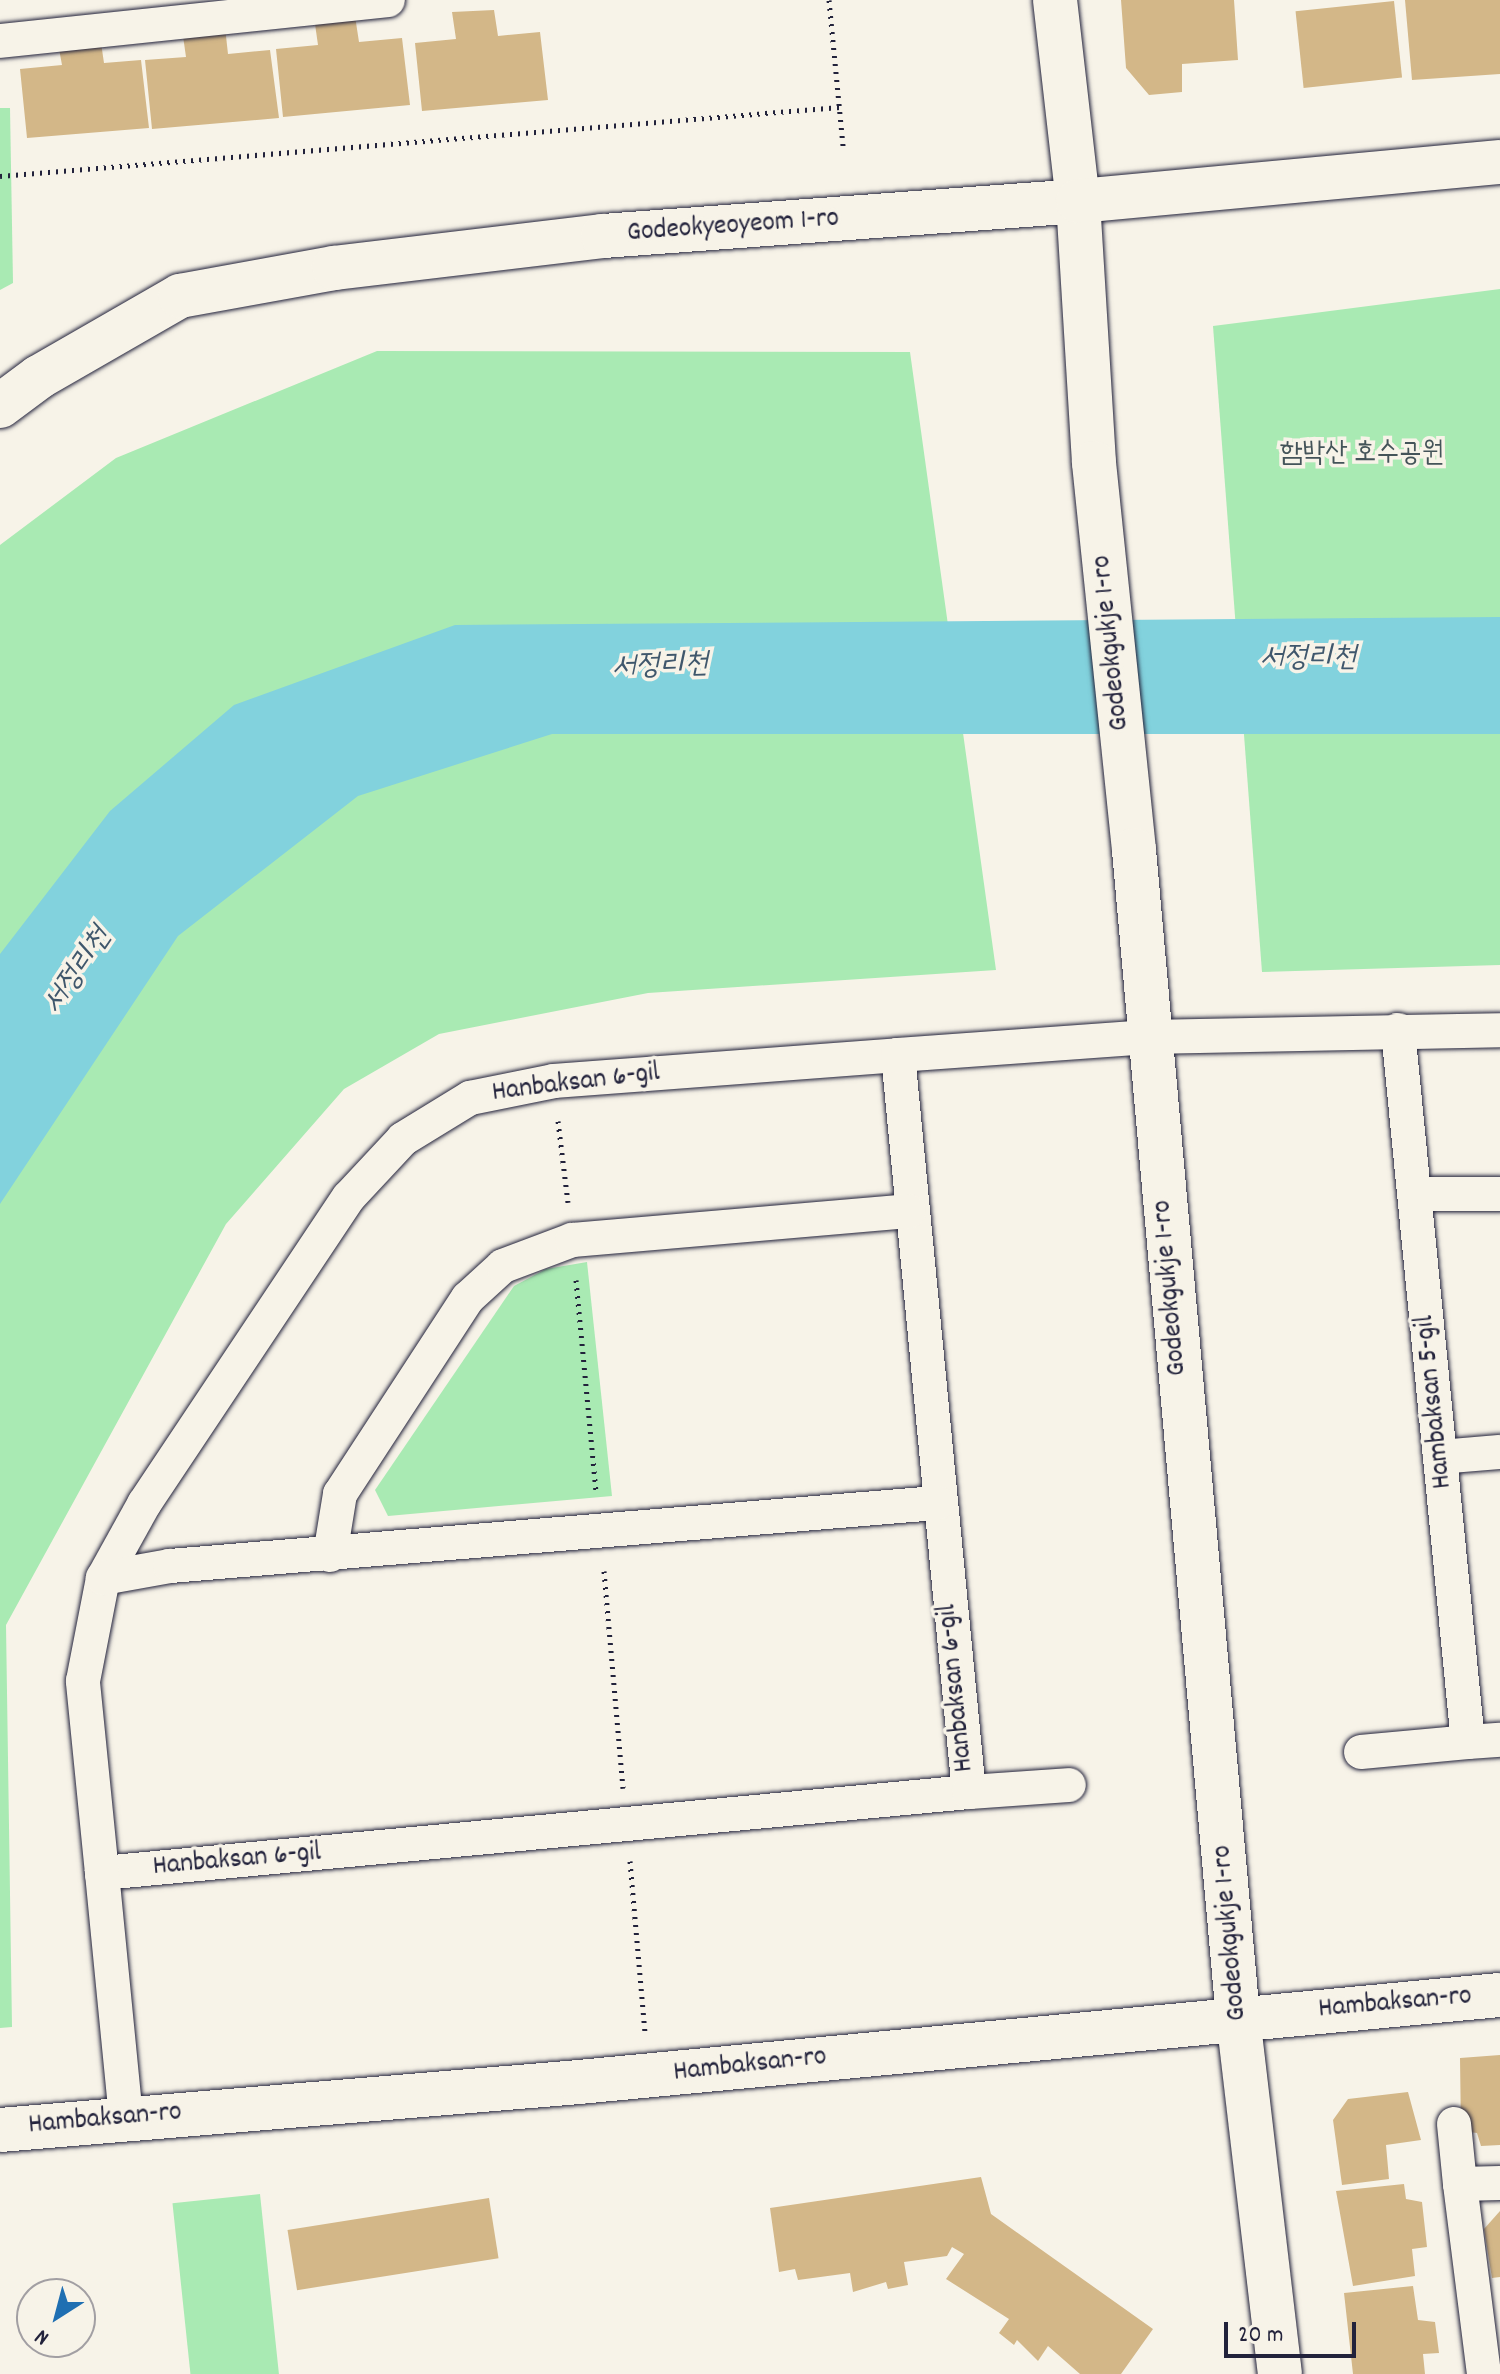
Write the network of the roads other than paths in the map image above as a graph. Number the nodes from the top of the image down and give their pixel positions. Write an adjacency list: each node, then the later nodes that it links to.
1 (388, 0): 3 (street)
2 (1055, 0): 5 (street, Godeokgukje 1-ro)
3 (0, 41)
4 (1500, 162): 5 (street, Godeokyeoyeom 1-ro)
5 (1078, 201): 6 (street, Godeokyeoyeom 1-ro); 9 (street, Godeokgukje 1-ro)
6 (0, 406)
7 (1398, 1030): 8 (street); 9 (street); 11 (street, Hambaksan 5-gil)
8 (1500, 1030)
9 (1148, 1037): 10 (street, Hanbaksan 6-gil); 25 (street, Godeokgukje 1-ro)
10 (898, 1055): 13 (street, Hanbaksan 6-gil); 18 (street, Hanbaksan 6-gil)
11 (1414, 1194): 12 (street); 15 (street, Hambaksan 5-gil)
12 (1500, 1194)
13 (909, 1211): 16 (street, Hanbaksan 6-gil); 17 (street)
14 (1500, 1452): 15 (street)
15 (1440, 1457): 19 (street, Hambaksan 5-gil)
16 (937, 1503): 17 (street); 22 (street, Hanbaksan 6-gil)
17 (330, 1555): 18 (street)
18 (103, 1578): 23 (street, Hanbaksan 6-gil)
19 (1484, 1741): 20 (street)
20 (1361, 1752)
21 (1069, 1785): 22 (street)
22 (969, 1792): 23 (street, Hanbaksan 6-gil)
23 (102, 1873): 26 (street)
24 (1500, 1995): 25 (street, Hambaksan-ro)
25 (1238, 2017): 26 (street, Hambaksan-ro); 31 (street, Godeokgukje 1-ro)
26 (126, 2117): 28 (street, Hambaksan-ro)
27 (1454, 2124): 30 (street)
28 (0, 2130)
29 (1500, 2183): 30 (street)
30 (1460, 2184): 32 (street)
31 (1280, 2374)
32 (1484, 2374)

